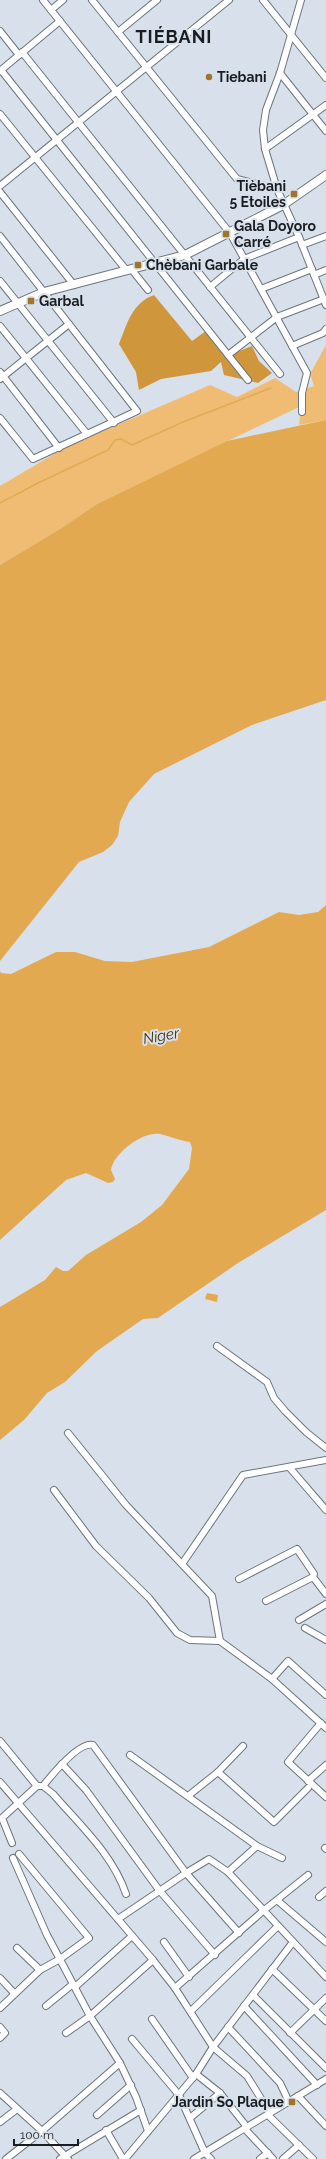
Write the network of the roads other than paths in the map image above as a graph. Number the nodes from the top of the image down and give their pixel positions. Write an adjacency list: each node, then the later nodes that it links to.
1 (43, 0): 9 (street)
2 (63, 0): 9 (street)
3 (92, 0): 12 (street)
4 (157, 0): 12 (street)
5 (229, 0): 8 (street)
6 (263, 0): 13 (street)
7 (301, 0): 13 (street)
8 (221, 2): 15 (street)
9 (51, 10): 10 (street)
10 (60, 21): 14 (street); 19 (street)
11 (0, 31): 14 (street)
12 (118, 32): 15 (street)
13 (290, 33): 17 (street); 18 (street)
14 (21, 54): 16 (street); 23 (street)
15 (147, 68): 19 (street); 30 (street)
16 (0, 70): 25 (street)
17 (280, 73): 22 (street); 26 (street)
18 (326, 78)
19 (117, 92): 23 (street); 33 (street)
20 (326, 105): 22 (street)
21 (0, 114): 27 (street)
22 (313, 115): 24 (street); 26 (street)
23 (79, 122): 25 (street); 38 (street)
24 (326, 131)
25 (56, 140): 27 (street); 40 (street)
26 (265, 149): 30 (street)
27 (35, 158): 29 (street); 42 (street)
28 (326, 175): 32 (main road)
29 (0, 186)
30 (277, 189): 32 (street)
31 (0, 192): 45 (street)
32 (283, 205): 33 (main road); 36 (street)
33 (230, 233): 38 (main road); 39 (street)
34 (0, 236): 49 (street)
35 (326, 236): 37 (street)
36 (299, 237): 37 (street); 39 (street)
37 (302, 245): 43 (street)
38 (185, 255): 40 (main road); 46 (street)
39 (244, 259): 46 (street); 47 (street)
40 (155, 264): 42 (main road); 60 (street)
41 (326, 270): 43 (street)
42 (130, 271): 45 (main road); 48 (street)
43 (313, 272): 47 (street); 50 (street)
44 (0, 281): 51 (street)
45 (74, 285): 49 (main road)
46 (210, 286): 57 (street)
47 (261, 289): 53 (street)
48 (148, 290)
49 (44, 292): 51 (main road); 54 (street)
50 (325, 302): 53 (street)
51 (18, 303): 52 (main road); 58 (street)
52 (0, 311)
53 (276, 317): 57 (street); 59 (street)
54 (69, 324): 58 (street); 67 (street)
55 (0, 326): 61 (street)
56 (326, 329): 59 (street)
57 (250, 337): 60 (street); 62 (street)
58 (48, 341): 61 (street); 67 (street)
59 (292, 346): 65 (street)
60 (228, 355): 64 (street)
61 (26, 358): 63 (street); 68 (street)
62 (280, 374)
63 (1, 376): 69 (street)
64 (248, 380)
65 (302, 412)
66 (0, 418): 69 (street)
67 (114, 423): 68 (street)
68 (87, 434): 69 (street)
69 (59, 448)
70 (217, 1346): 72 (street)
71 (68, 1433): 77 (street)
72 (326, 1448)
73 (326, 1460): 74 (street)
74 (289, 1467): 76 (street); 77 (street)
75 (54, 1490): 86 (street)
76 (326, 1510)
77 (182, 1564): 86 (street)
78 (313, 1577): 79 (street); 80 (street); 81 (street)
79 (239, 1579)
80 (326, 1594)
81 (266, 1601)
82 (326, 1604): 83 (street)
83 (299, 1620)
84 (305, 1628): 85 (street)
85 (326, 1640)
86 (220, 1641): 87 (street)
87 (272, 1679): 88 (street); 89 (street)
88 (326, 1695)
89 (324, 1726): 96 (street)
90 (0, 1741): 98 (street)
91 (243, 1746): 95 (street)
92 (130, 1755): 100 (street)
93 (62, 1764): 98 (street); 109 (street); 112 (street)
94 (326, 1766): 96 (street)
95 (218, 1772): 99 (street); 100 (street)
96 (308, 1781): 101 (street)
97 (0, 1782): 102 (street)
98 (40, 1786): 102 (street); 114 (street)
99 (308, 1788)
100 (188, 1796): 105 (street)
101 (326, 1797)
102 (18, 1804): 103 (street); 118 (street)
103 (1, 1818): 104 (street)
104 (12, 1843)
105 (257, 1846): 108 (street); 110 (street)
106 (19, 1854): 127 (street)
107 (13, 1858): 127 (street)
108 (282, 1858)
109 (186, 1872): 110 (street); 112 (street); 120 (street)
110 (228, 1872): 117 (street)
111 (308, 1876): 116 (street)
112 (159, 1890): 118 (street); 126 (street)
113 (326, 1890): 115 (street)
114 (126, 1894)
115 (319, 1897)
116 (278, 1901): 117 (street); 124 (street)
117 (263, 1911): 119 (street); 120 (street)
118 (118, 1919): 121 (street)
119 (278, 1926): 123 (street); 143 (street)
120 (239, 1933): 126 (street)
121 (132, 1936): 128 (street); 134 (street)
122 (164, 1942): 131 (street)
123 (293, 1942): 129 (street); 132 (street)
124 (326, 1942)
125 (17, 1948): 130 (street)
126 (215, 1955): 131 (street)
127 (60, 1959): 130 (street); 134 (street)
128 (153, 1960): 135 (street); 144 (street)
129 (272, 1969): 137 (street); 142 (street)
130 (40, 1970): 136 (street)
131 (189, 1976): 135 (street)
132 (326, 1977)
133 (0, 1978): 136 (street)
134 (74, 1985): 139 (street); 144 (street)
135 (175, 1988): 143 (street)
136 (14, 1994): 141 (street)
137 (253, 1995): 140 (street); 150 (street)
138 (326, 1998): 142 (street)
139 (46, 2006)
140 (244, 2006): 148 (street); 159 (street)
141 (0, 2008)
142 (315, 2009): 146 (street); 150 (street)
143 (191, 2011): 153 (street)
144 (90, 2016): 149 (street); 154 (street)
145 (152, 2019): 156 (street)
146 (326, 2021)
147 (0, 2027): 151 (street)
148 (228, 2027): 153 (street); 164 (street)
149 (66, 2033)
150 (290, 2033): 155 (street)
151 (0, 2038)
152 (132, 2039): 162 (street)
153 (213, 2047): 156 (street); 167 (street)
154 (120, 2063): 158 (street); 174 (street)
155 (326, 2068)
156 (194, 2076): 161 (street); 162 (street)
157 (326, 2079): 159 (street)
158 (130, 2085): 166 (street); 168 (street)
159 (317, 2085): 163 (street)
160 (0, 2093): 165 (street)
161 (220, 2093): 169 (street); 172 (street)
162 (179, 2095): 169 (street); 175 (street)
163 (298, 2096): 164 (street); 171 (street)
164 (289, 2102): 167 (street)
165 (17, 2109): 170 (street); 174 (street)
166 (141, 2110): 173 (street); 175 (street)
167 (269, 2114): 172 (street); 176 (street)
168 (97, 2115)
169 (190, 2118): 177 (street)
170 (0, 2122)
171 (326, 2126)
172 (246, 2128): 177 (street); 178 (street)
173 (106, 2130): 179 (street); 181 (street)
174 (42, 2131): 179 (street); 180 (street)
175 (148, 2131): 181 (street)
176 (299, 2145): 186 (street); 187 (street)
177 (205, 2153): 182 (street); 183 (street)
178 (268, 2153): 184 (street); 185 (street)
179 (64, 2158)
180 (6, 2159)
181 (124, 2159)
182 (194, 2159)
183 (211, 2159)
184 (260, 2159)
185 (274, 2159)
186 (283, 2159)
187 (313, 2159)

